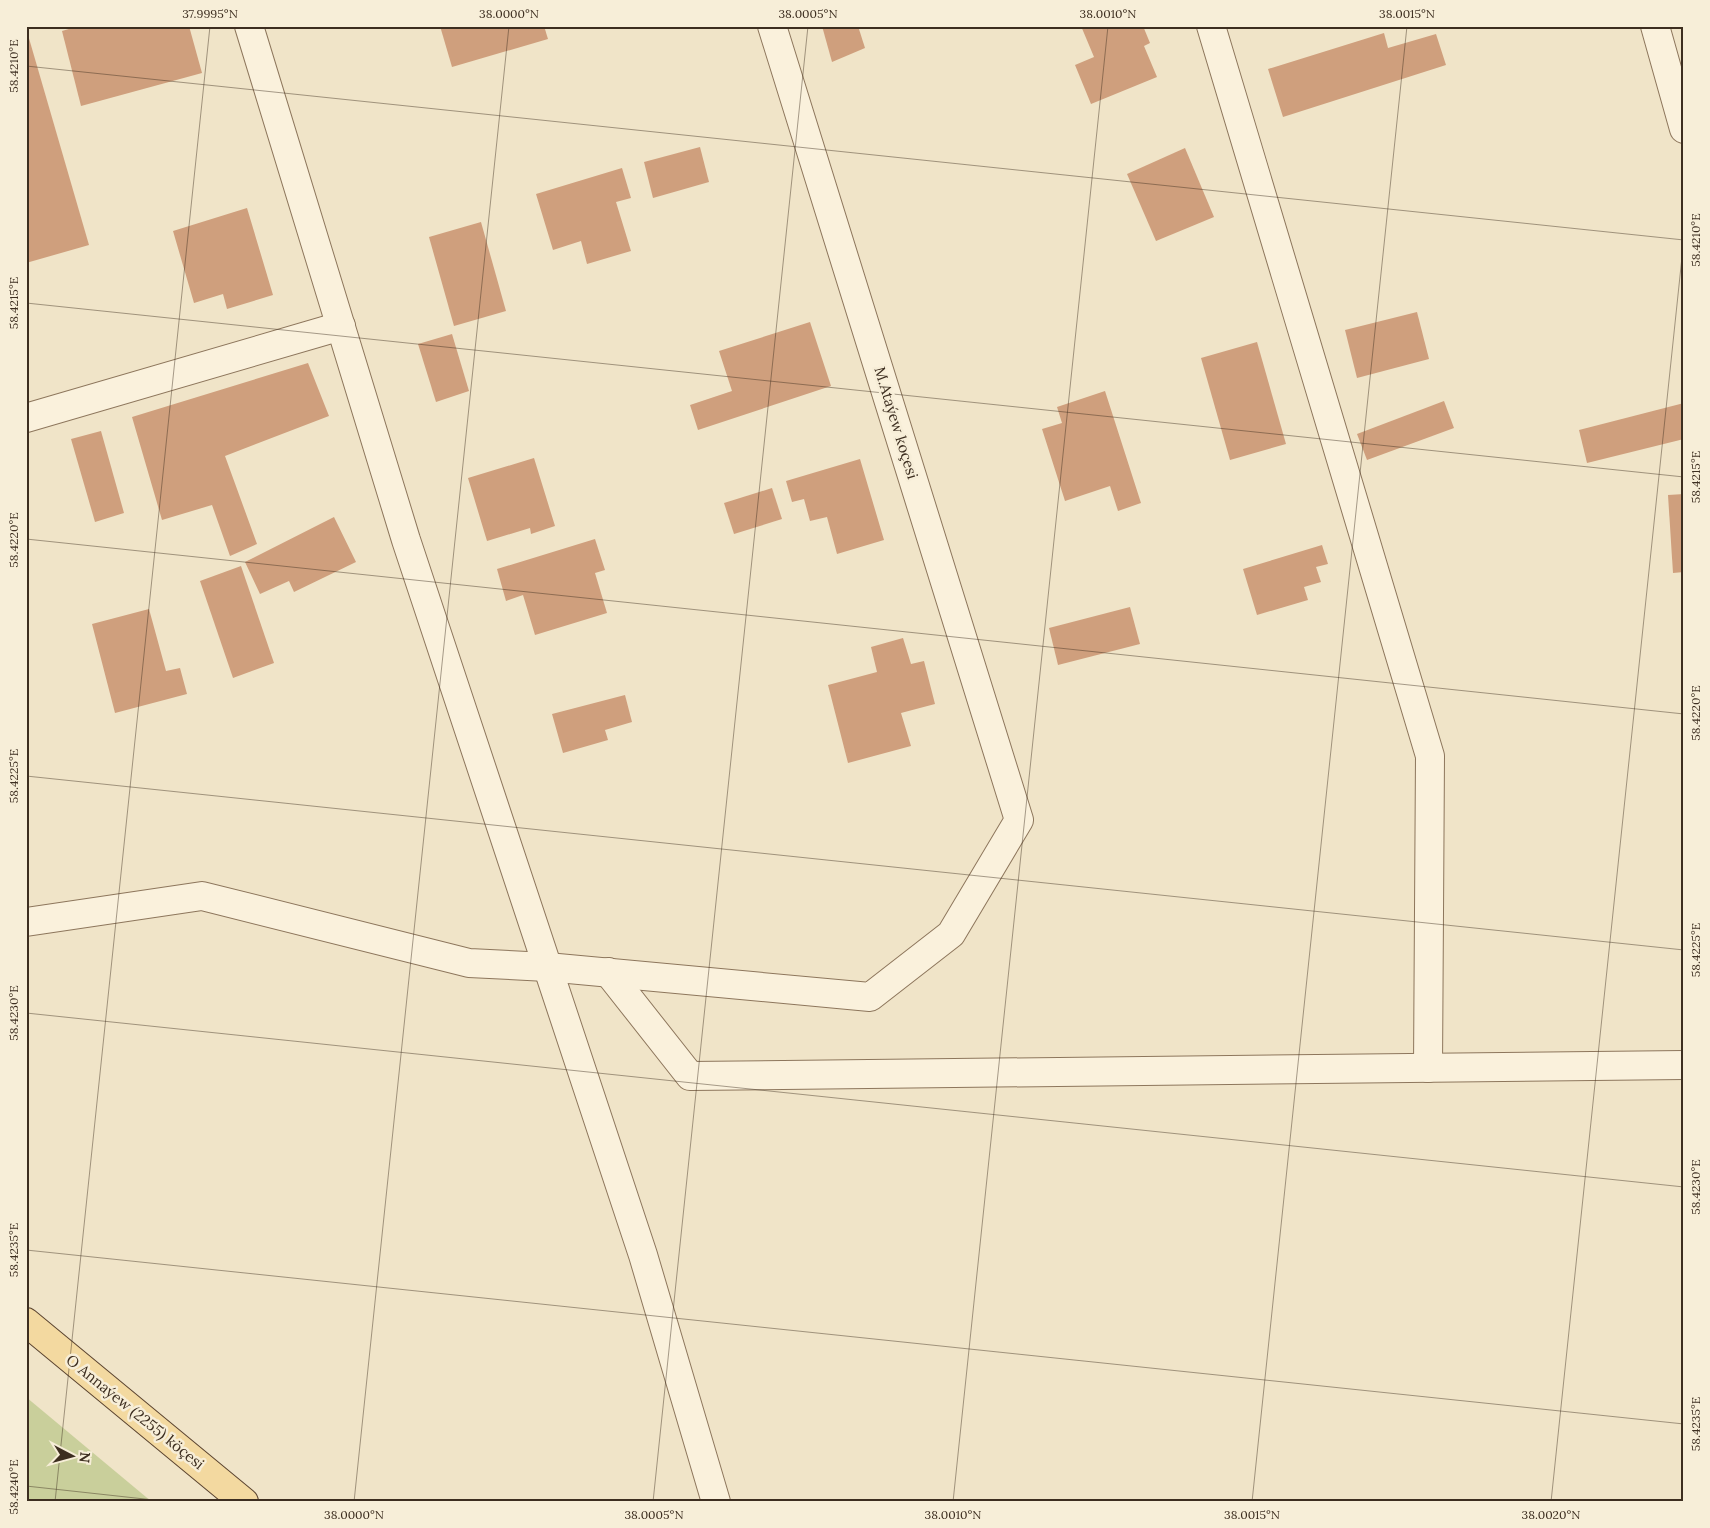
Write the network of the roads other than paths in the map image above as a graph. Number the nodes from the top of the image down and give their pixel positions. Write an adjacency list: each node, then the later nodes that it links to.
1 (249, 26): 6 (street)
2 (772, 26): 10 (street, M.Ataýew koçesi)
3 (1211, 26): 12 (street)
4 (1655, 26): 5 (street)
5 (1684, 129)
6 (341, 326): 7 (street); 9 (street)
7 (26, 418)
8 (26, 922): 9 (street)
9 (547, 967): 10 (street); 15 (street)
10 (608, 972): 12 (street)
11 (1684, 1065): 12 (street)
12 (1428, 1068)
13 (26, 1322): 14 (main road, O Annaýew (2255) köçesi)
14 (244, 1502)
15 (716, 1502)

